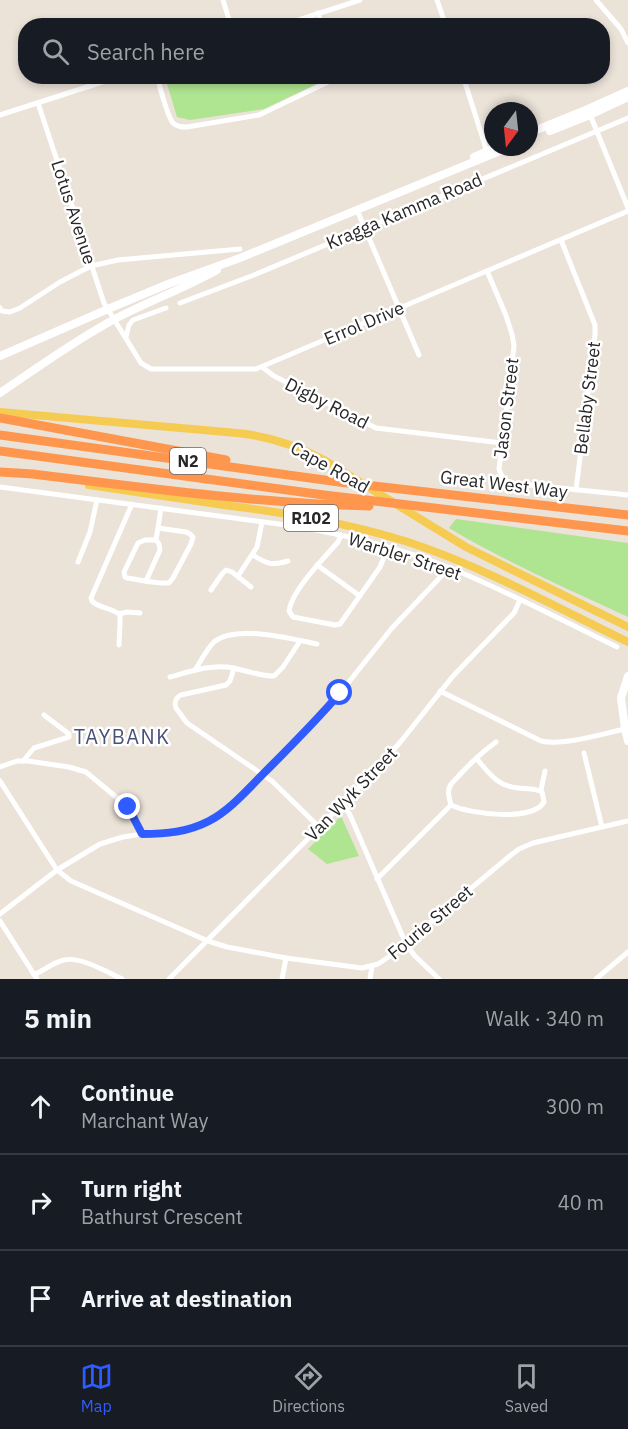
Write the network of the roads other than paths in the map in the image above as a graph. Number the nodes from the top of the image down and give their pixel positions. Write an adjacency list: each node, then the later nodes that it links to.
1 (223, 0): 6 (street)
2 (360, 0): 5 (street)
3 (437, 0): 9 (street)
4 (596, 0): 10 (street)
5 (318, 13): 7 (street); 8 (street)
6 (229, 18)
7 (303, 18)
8 (320, 18)
9 (443, 18)
10 (628, 43)
11 (96, 84): 17 (street)
12 (159, 84): 13 (street)
13 (324, 84)
14 (466, 84): 24 (street)
15 (628, 91): 18 (main road)
16 (628, 97): 18 (main road)
17 (38, 103): 19 (street); 32 (street, Lotus Avenue)
18 (589, 112): 21 (main road); 22 (street); 23 (main road)
19 (0, 115)
20 (628, 118): 22 (street, Kragga Kamma Road)
21 (538, 130)
22 (597, 131): 26 (street); 28 (street, Kragga Kamma Road)
23 (538, 135)
24 (484, 142)
25 (484, 156): 27 (main road, Kragga Kamma Road)
26 (628, 209): 29 (street, Errol Drive)
27 (357, 210): 28 (street); 31 (main road, Kragga Kamma Road)
28 (364, 228): 34 (street, Kragga Kamma Road); 36 (street)
29 (561, 240): 33 (street, Errol Drive); 54 (street, Bellaby Street)
30 (240, 249): 32 (street)
31 (240, 258): 37 (main road, Kragga Kamma Road); 39 (main road, Kragga Kamma Road)
32 (91, 266): 37 (street, Lotus Avenue); 38 (street)
33 (487, 271): 36 (street, Errol Drive); 48 (street, Jason Street)
34 (180, 303)
35 (166, 308): 40 (street)
36 (398, 308): 41 (street); 43 (street, Errol Drive)
37 (108, 309): 39 (street, Lotus Avenue); 42 (main road, Kragga Kamma Road)
38 (1, 310)
39 (115, 319): 40 (street, Errol Drive); 44 (main road, Kragga Kamma Road)
40 (126, 337): 43 (street, Errol Drive)
41 (419, 355)
42 (0, 356)
43 (262, 367): 48 (street, Digby Road)
44 (0, 393)
45 (0, 412): 80 (main road, Cape Road)
46 (0, 418): 52 (highway)
47 (0, 435): 52 (highway, N2)
48 (502, 443): 51 (street, Jason Street)
49 (0, 451): 58 (highway, N2)
50 (0, 472): 58 (highway); 82 (main road, R102)
51 (502, 477): 54 (street, Great West Way)
52 (376, 486): 60 (highway, Great West Way / N2)
53 (0, 487): 56 (street, Warbler Street)
54 (576, 490): 55 (street, Great West Way)
55 (628, 495)
56 (97, 500): 57 (street, Warbler Street); 69 (street)
57 (132, 504): 59 (street, Warbler Street); 79 (street)
58 (426, 507): 63 (highway, Great West Way / N2)
59 (162, 508): 61 (street, Warbler Street); 62 (street)
60 (628, 515)
61 (262, 522): 64 (street, Warbler Street); 67 (street)
62 (158, 528): 65 (street); 73 (street)
63 (628, 531)
64 (341, 535): 66 (street, Warbler Street); 70 (street)
65 (156, 540): 73 (street); 73 (street)
66 (388, 548): 71 (street, Warbler Street); 76 (street)
67 (253, 555): 68 (street); 72 (street)
68 (288, 561)
69 (78, 562)
70 (317, 565): 76 (street); 76 (street)
71 (449, 568): 77 (street, Warbler Street); 100 (street)
72 (238, 576): 74 (street); 75 (street)
73 (146, 581)
74 (251, 587)
75 (211, 590)
76 (360, 596)
77 (520, 600): 85 (street, Warbler Street); 90 (street, Van Wyk Street)
78 (141, 613): 79 (street)
79 (119, 614): 84 (street)
80 (628, 627)
81 (300, 641): 83 (street); 86 (street); 87 (street)
82 (628, 642)
83 (317, 644)
84 (119, 645)
85 (617, 647)
86 (234, 668): 87 (street); 100 (street)
87 (195, 670): 89 (street)
88 (628, 676): 92 (main road)
89 (170, 677)
90 (440, 691): 92 (street); 103 (street, Van Wyk Street)
91 (44, 715): 97 (street)
92 (625, 729): 93 (main road)
93 (628, 741)
94 (496, 742): 96 (street)
95 (584, 753): 107 (street)
96 (476, 758): 102 (street); 104 (street)
97 (23, 760): 98 (street); 108 (street)
98 (0, 767)
99 (545, 771): 102 (street)
100 (263, 774): 106 (street); 108 (street)
101 (0, 781): 109 (street)
102 (541, 790): 104 (street)
103 (343, 803): 106 (street, Van Wyk Street); 110 (street)
104 (451, 805): 110 (street)
105 (628, 821): 107 (street, Fourie Street)
106 (319, 827): 113 (street, Van Wyk Street)
107 (602, 827): 114 (street, Fourie Street)
108 (142, 834): 109 (street)
109 (57, 870): 111 (street); 113 (street, Fourie Street)
110 (377, 879): 114 (street)
111 (0, 914)
112 (0, 921): 118 (street)
113 (208, 941): 116 (street, Fourie Street); 120 (street, Van Wyk Street)
114 (406, 944): 117 (street, Fourie Street); 123 (street)
115 (628, 952): 124 (street)
116 (286, 958): 117 (street, Fourie Street); 121 (street)
117 (372, 967): 122 (street)
118 (36, 977): 119 (street)
119 (122, 979)
120 (169, 979)
121 (282, 979)
122 (370, 979)
123 (440, 979)
124 (596, 979)

